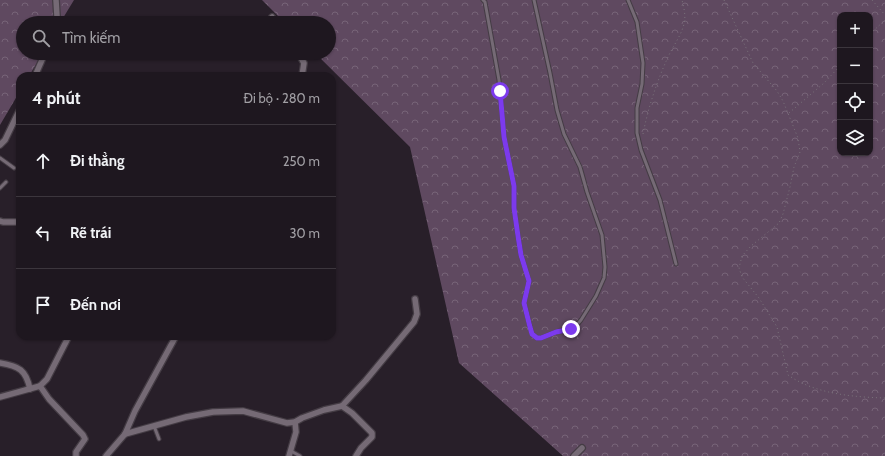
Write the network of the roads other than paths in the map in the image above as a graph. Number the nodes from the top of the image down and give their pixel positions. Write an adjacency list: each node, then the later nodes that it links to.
1 (56, 0): 5 (street)
2 (483, 0): 3 (lane)
3 (534, 0)
4 (628, 0): 18 (lane)
5 (57, 16)
6 (42, 60): 8 (street)
7 (302, 60): 9 (street)
8 (37, 72)
9 (303, 72)
10 (16, 116): 11 (street)
11 (0, 145)
12 (0, 158): 13 (lane)
13 (14, 168)
14 (6, 182): 15 (lane)
15 (0, 188)
16 (0, 221): 17 (street)
17 (16, 222)
18 (676, 264)
19 (415, 298): 26 (street)
20 (67, 340): 23 (street)
21 (174, 340): 29 (street)
22 (0, 363): 24 (street)
23 (40, 386): 24 (street); 33 (street)
24 (30, 389): 25 (street)
25 (0, 397)
26 (342, 406): 27 (street); 36 (street)
27 (295, 422): 28 (street); 32 (street)
28 (154, 426): 29 (street); 30 (lane)
29 (125, 434): 34 (street)
30 (159, 439)
31 (582, 448): 37 (street)
32 (290, 454): 35 (lane)
33 (76, 455)
34 (106, 456)
35 (300, 456)
36 (356, 456)
37 (574, 456)

